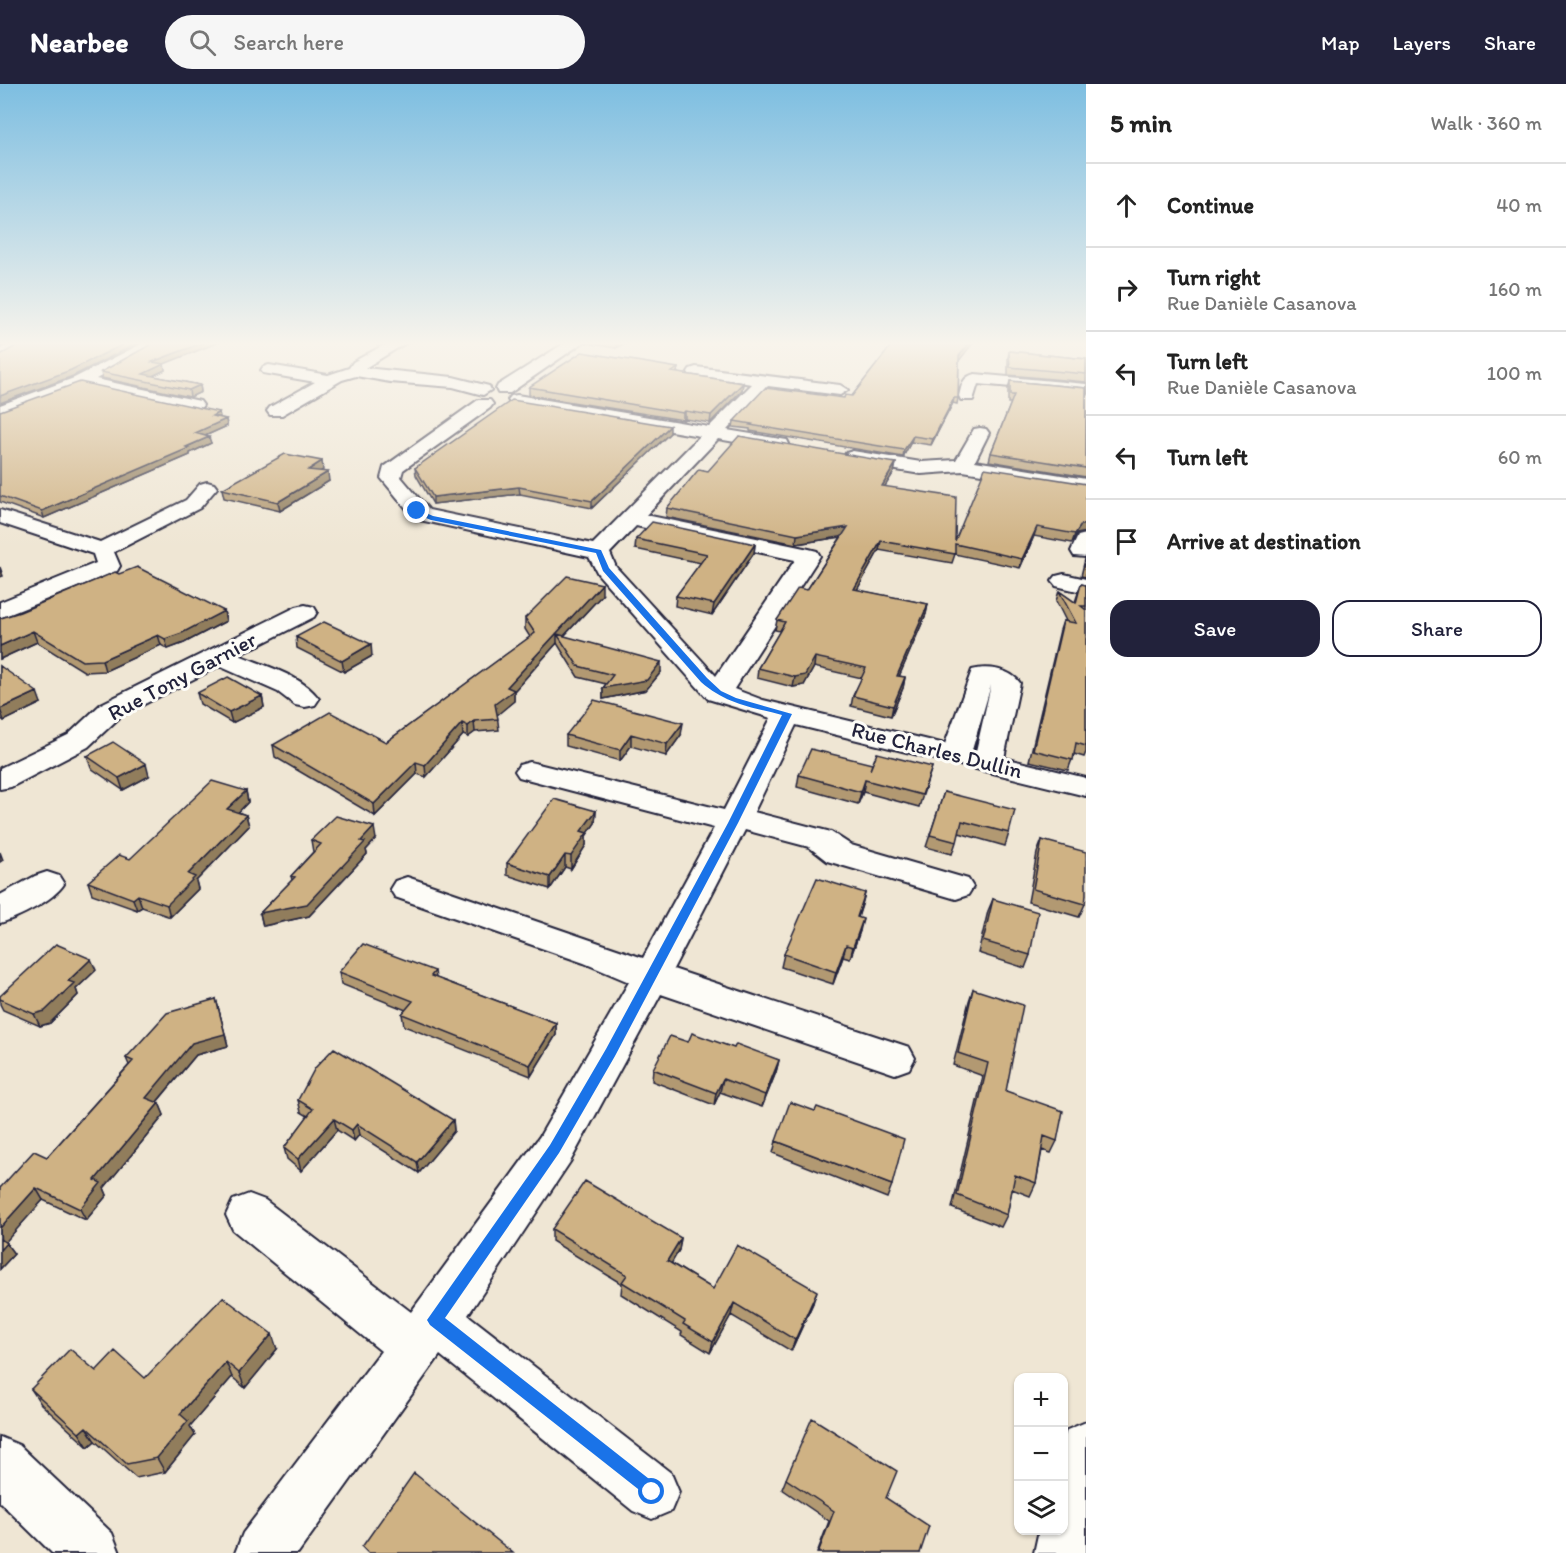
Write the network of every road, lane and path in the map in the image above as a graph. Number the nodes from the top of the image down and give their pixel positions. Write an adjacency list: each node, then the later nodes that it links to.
1 (468, 410): 13 (street)
2 (590, 410): 5 (street)
3 (737, 410): 5 (street)
4 (980, 433): 8 (street)
5 (714, 434): 6 (street); 12 (street)
6 (793, 447)
7 (838, 454): 8 (street)
8 (963, 465): 9 (street)
9 (1086, 485)
10 (207, 488): 14 (street)
11 (0, 516): 14 (street)
12 (630, 518): 13 (street); 18 (street)
13 (598, 552): 18 (street)
14 (105, 558): 15 (street)
15 (0, 611)
16 (305, 612): 17 (street, Rue Tony Garnier)
17 (219, 656): 19 (street); 24 (street, Rue Tony Garnier)
18 (718, 693): 20 (street, Rue Charles Dullin)
19 (305, 699)
20 (787, 714): 21 (street, Rue Charles Dullin); 26 (street)
21 (956, 755): 22 (street, Rue Charles Dullin); 22 (street)
22 (988, 763): 25 (street, Rue Charles Dullin)
23 (530, 771): 26 (street)
24 (0, 780)
25 (1086, 787)
26 (734, 820): 28 (street); 31 (street)
27 (47, 884): 30 (street)
28 (956, 887)
29 (407, 889): 31 (street)
30 (0, 911)
31 (651, 976): 32 (street); 34 (street)
32 (895, 1058)
33 (249, 1215): 34 (street)
34 (425, 1333): 37 (street); 39 (street)
35 (1086, 1449): 40 (street)
36 (0, 1464): 38 (street)
37 (652, 1492)
38 (93, 1553)
39 (263, 1553)
40 (1062, 1553)

